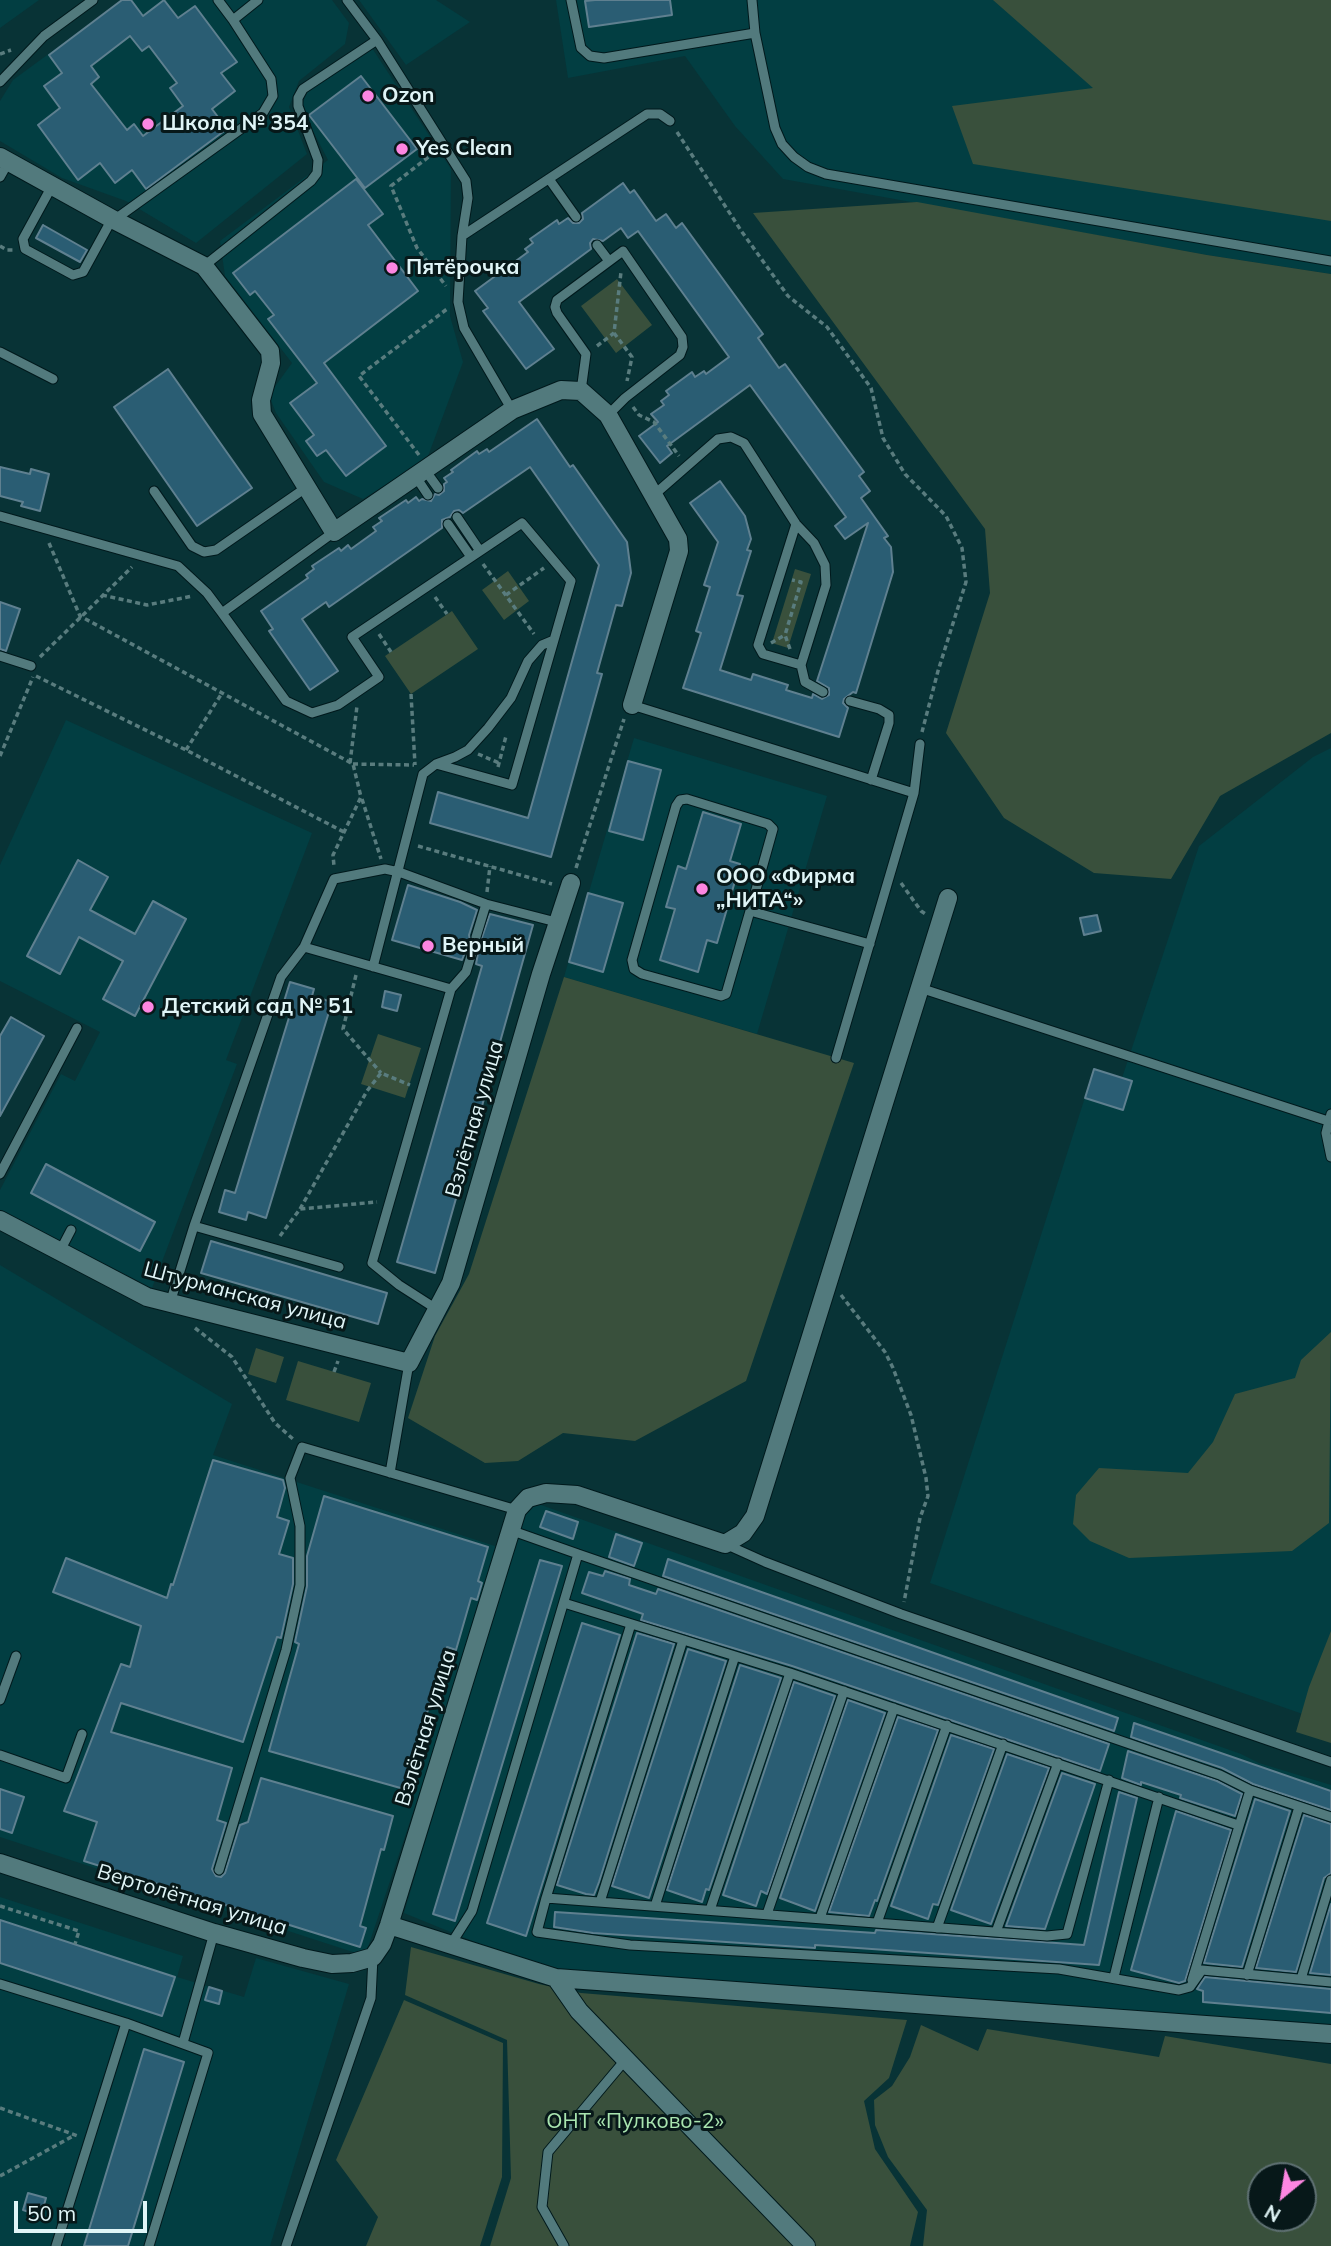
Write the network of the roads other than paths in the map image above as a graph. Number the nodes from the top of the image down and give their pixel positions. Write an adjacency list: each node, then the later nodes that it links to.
1 (93, 0): 10 (lane)
2 (218, 0): 7 (lane)
3 (258, 0): 7 (lane)
4 (347, 0): 9 (lane)
5 (571, 0): 8 (lane)
6 (752, 0): 8 (lane)
7 (233, 20): 17 (lane)
8 (755, 33): 21 (lane)
9 (377, 40): 18 (lane); 22 (lane)
10 (0, 82)
11 (670, 121): 14 (lane)
12 (5, 159): 13 (lane); 15 (street)
13 (0, 177)
14 (549, 179): 16 (lane); 18 (lane)
15 (52, 186): 17 (street); 17 (lane)
16 (576, 217)
17 (113, 220): 22 (street)
18 (462, 236): 26 (lane)
19 (597, 245): 20 (lane)
20 (609, 261): 25 (lane); 27 (lane)
21 (1331, 261)
22 (204, 266): 29 (street)
23 (0, 352): 24 (lane)
24 (52, 379)
25 (581, 391): 26 (street); 27 (street)
26 (512, 410): 28 (street)
27 (608, 415): 33 (street)
28 (424, 472): 30 (lane); 32 (lane); 38 (street)
29 (307, 487): 31 (lane); 38 (street)
30 (438, 488)
31 (154, 491)
32 (428, 495)
33 (655, 495): 37 (lane); 47 (street)
34 (0, 516): 40 (lane)
35 (457, 517): 39 (lane)
36 (448, 524): 39 (lane)
37 (796, 524): 44 (lane); 44 (lane)
38 (334, 532): 40 (lane)
39 (475, 554): 40 (lane); 41 (lane)
40 (222, 613)
41 (554, 640): 49 (lane); 49 (lane)
42 (0, 656): 43 (lane)
43 (31, 666)
44 (800, 666): 45 (lane)
45 (823, 692)
46 (850, 701): 50 (lane)
47 (632, 705): 50 (lane)
48 (920, 744): 51 (lane)
49 (436, 764): 52 (lane)
50 (871, 780): 51 (lane)
51 (914, 793): 58 (lane)
52 (399, 872): 55 (lane); 59 (lane); 60 (lane)
53 (570, 886): 57 (street, Взлётная улица)
54 (948, 898): 61 (street)
55 (486, 904): 57 (lane); 62 (lane)
56 (750, 911): 56 (lane); 58 (lane)
57 (560, 922): 74 (street, Взлётная улица)
58 (870, 944): 64 (lane)
59 (304, 947): 60 (lane); 69 (lane)
60 (373, 967): 62 (lane)
61 (920, 988): 65 (lane); 79 (street)
62 (451, 989): 74 (lane)
63 (76, 1028): 67 (lane)
64 (836, 1058)
65 (1329, 1117): 66 (lane)
66 (1331, 1157)
67 (0, 1174)
68 (0, 1220): 71 (street, Штурманская улица)
69 (194, 1226): 72 (lane); 73 (lane)
70 (71, 1230): 71 (lane)
71 (60, 1251): 73 (street, Штурманская улица)
72 (339, 1267)
73 (170, 1303): 75 (street, Штурманская улица)
74 (438, 1310): 75 (street, Взлётная улица)
75 (409, 1363): 76 (lane)
76 (390, 1473): 77 (lane); 103 (lane)
77 (517, 1510): 78 (street, Взлётная улица); 79 (street)
78 (510, 1530): 80 (lane); 112 (street, Взлётная улица)
79 (725, 1544): 94 (lane)
80 (579, 1554): 81 (lane); 97 (lane)
81 (564, 1603): 82 (lane); 116 (lane)
82 (631, 1624): 83 (lane); 105 (lane)
83 (683, 1640): 85 (lane); 106 (lane)
84 (16, 1656): 88 (lane)
85 (735, 1656): 86 (lane); 107 (lane)
86 (790, 1673): 87 (lane); 108 (lane)
87 (844, 1691): 89 (lane); 109 (lane)
88 (0, 1700)
89 (894, 1708): 90 (lane); 110 (lane)
90 (947, 1725): 92 (lane); 111 (lane)
91 (82, 1734): 93 (lane)
92 (1003, 1744): 95 (lane); 113 (lane)
93 (0, 1755)
94 (1331, 1762)
95 (1058, 1763): 96 (lane); 114 (lane)
96 (1110, 1780): 98 (lane); 114 (lane)
97 (1250, 1790): 99 (lane); 101 (lane)
98 (1159, 1797): 101 (lane); 119 (lane)
99 (1299, 1807): 100 (lane); 118 (lane)
100 (1331, 1817)
101 (1238, 1825): 124 (lane)
102 (0, 1863): 115 (street, Вертолётная улица)
103 (219, 1870)
104 (1331, 1880): 121 (lane)
105 (546, 1898): 106 (lane); 119 (lane)
106 (600, 1902): 107 (lane)
107 (655, 1906): 108 (lane)
108 (710, 1910): 109 (lane)
109 (767, 1914): 110 (lane)
110 (820, 1918): 111 (lane)
111 (877, 1923): 113 (lane)
112 (389, 1924): 116 (street); 117 (street, Взлётная улица)
113 (937, 1927): 114 (lane)
114 (996, 1932)
115 (214, 1933): 117 (street, Вертолётная улица); 127 (lane)
116 (451, 1944): 120 (street)
117 (373, 1956): 131 (lane)
118 (1247, 1975): 121 (lane); 124 (lane)
119 (1114, 1977): 124 (lane)
120 (556, 1978): 126 (street); 128 (street)
121 (1301, 1979): 122 (lane)
122 (1331, 1982)
123 (0, 1984): 125 (lane)
124 (1190, 1987)
125 (126, 2023): 127 (lane); 129 (lane)
126 (1331, 2034)
127 (183, 2043): 130 (lane)
128 (626, 2059): 132 (lane); 133 (street)
129 (56, 2246)
130 (149, 2246)
131 (286, 2246)
132 (564, 2246)
133 (806, 2246)

